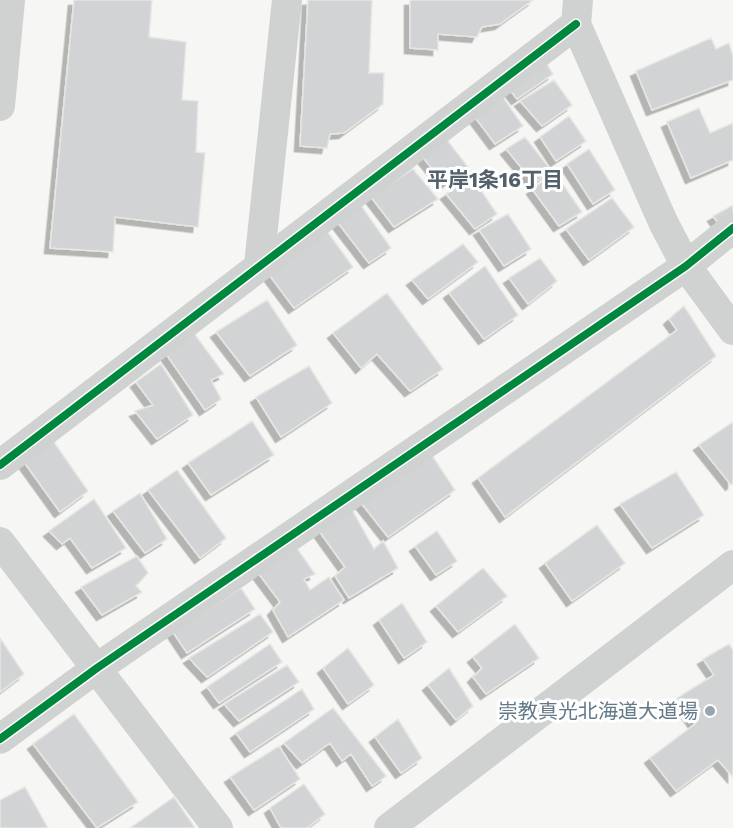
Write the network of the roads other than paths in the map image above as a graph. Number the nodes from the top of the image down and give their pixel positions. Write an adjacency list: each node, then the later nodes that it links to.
1 (10, 0): 4 (street)
2 (287, 0): 6 (street)
3 (577, 12): 6 (street); 7 (street)
4 (0, 106)
5 (733, 228): 7 (street)
6 (259, 265): 9 (street)
7 (686, 266): 8 (street); 12 (street)
8 (733, 330)
9 (0, 465)
10 (0, 542): 12 (street)
11 (733, 565): 15 (street)
12 (97, 668): 13 (street); 14 (street)
13 (0, 739)
14 (218, 828)
15 (389, 828)

